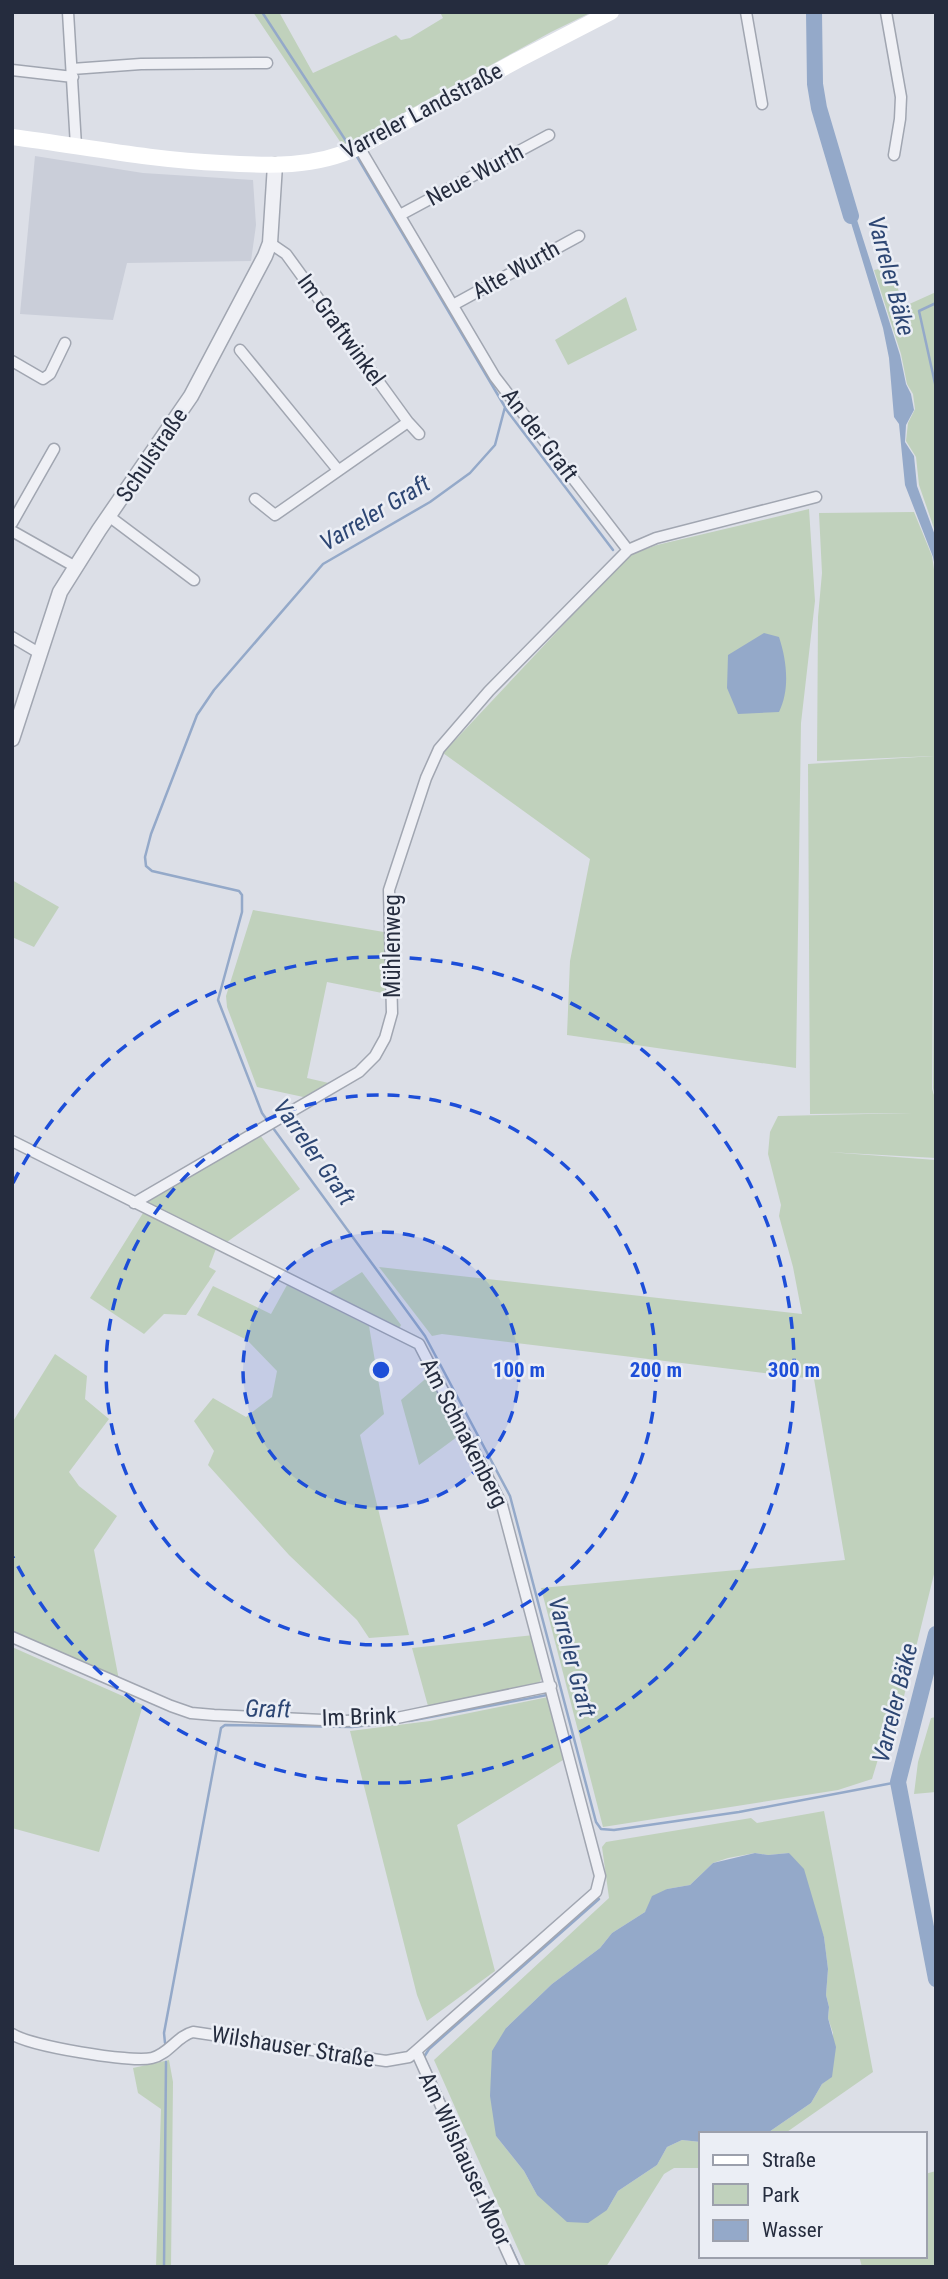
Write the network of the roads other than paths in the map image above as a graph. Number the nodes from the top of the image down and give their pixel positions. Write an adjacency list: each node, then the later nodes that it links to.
1 (68, 12): 7 (street)
2 (611, 12): 12 (main road, Varreler Landstraße)
3 (746, 12): 8 (street)
4 (886, 12): 13 (street)
5 (267, 63): 7 (street)
6 (12, 70): 7 (street)
7 (72, 73): 11 (street)
8 (762, 104)
9 (550, 135): 15 (street, Neue Wurth)
10 (12, 137): 11 (main road, Varreler Landstraße)
11 (76, 146): 14 (main road, Varreler Landstraße)
12 (355, 149): 14 (main road, Varreler Landstraße); 15 (street, An der Graft)
13 (894, 155)
14 (275, 166): 17 (street, Schulstraße)
15 (400, 215): 18 (street, An der Graft)
16 (579, 236): 18 (street, Alte Wurth)
17 (270, 243): 22 (street, Im Graftwinkel); 28 (street, Schulstraße)
18 (453, 305): 31 (street, An der Graft)
19 (65, 343): 21 (street)
20 (240, 350): 25 (street)
21 (12, 361)
22 (408, 422): 23 (street, Im Graftwinkel); 25 (street)
23 (419, 434)
24 (54, 449): 29 (street)
25 (338, 470): 27 (street)
26 (816, 497): 31 (street)
27 (255, 499)
28 (110, 517): 32 (street, Schulstraße); 33 (street)
29 (12, 523)
30 (12, 531): 32 (street)
31 (628, 550): 38 (street, Mühlenweg)
32 (74, 566): 35 (street, Schulstraße)
33 (194, 580)
34 (12, 636): 35 (street)
35 (39, 653): 36 (street, Schulstraße)
36 (12, 739)
37 (12, 1141): 38 (street, Am Schnakenberg)
38 (134, 1203): 40 (street, Am Schnakenberg)
39 (12, 1637): 40 (street, Im Brink)
40 (551, 1686): 42 (street, Am Schnakenberg)
41 (12, 2034): 42 (street, Wilshauser Straße)
42 (416, 2051): 43 (street, Am Wilshauser Moor)
43 (514, 2267)

